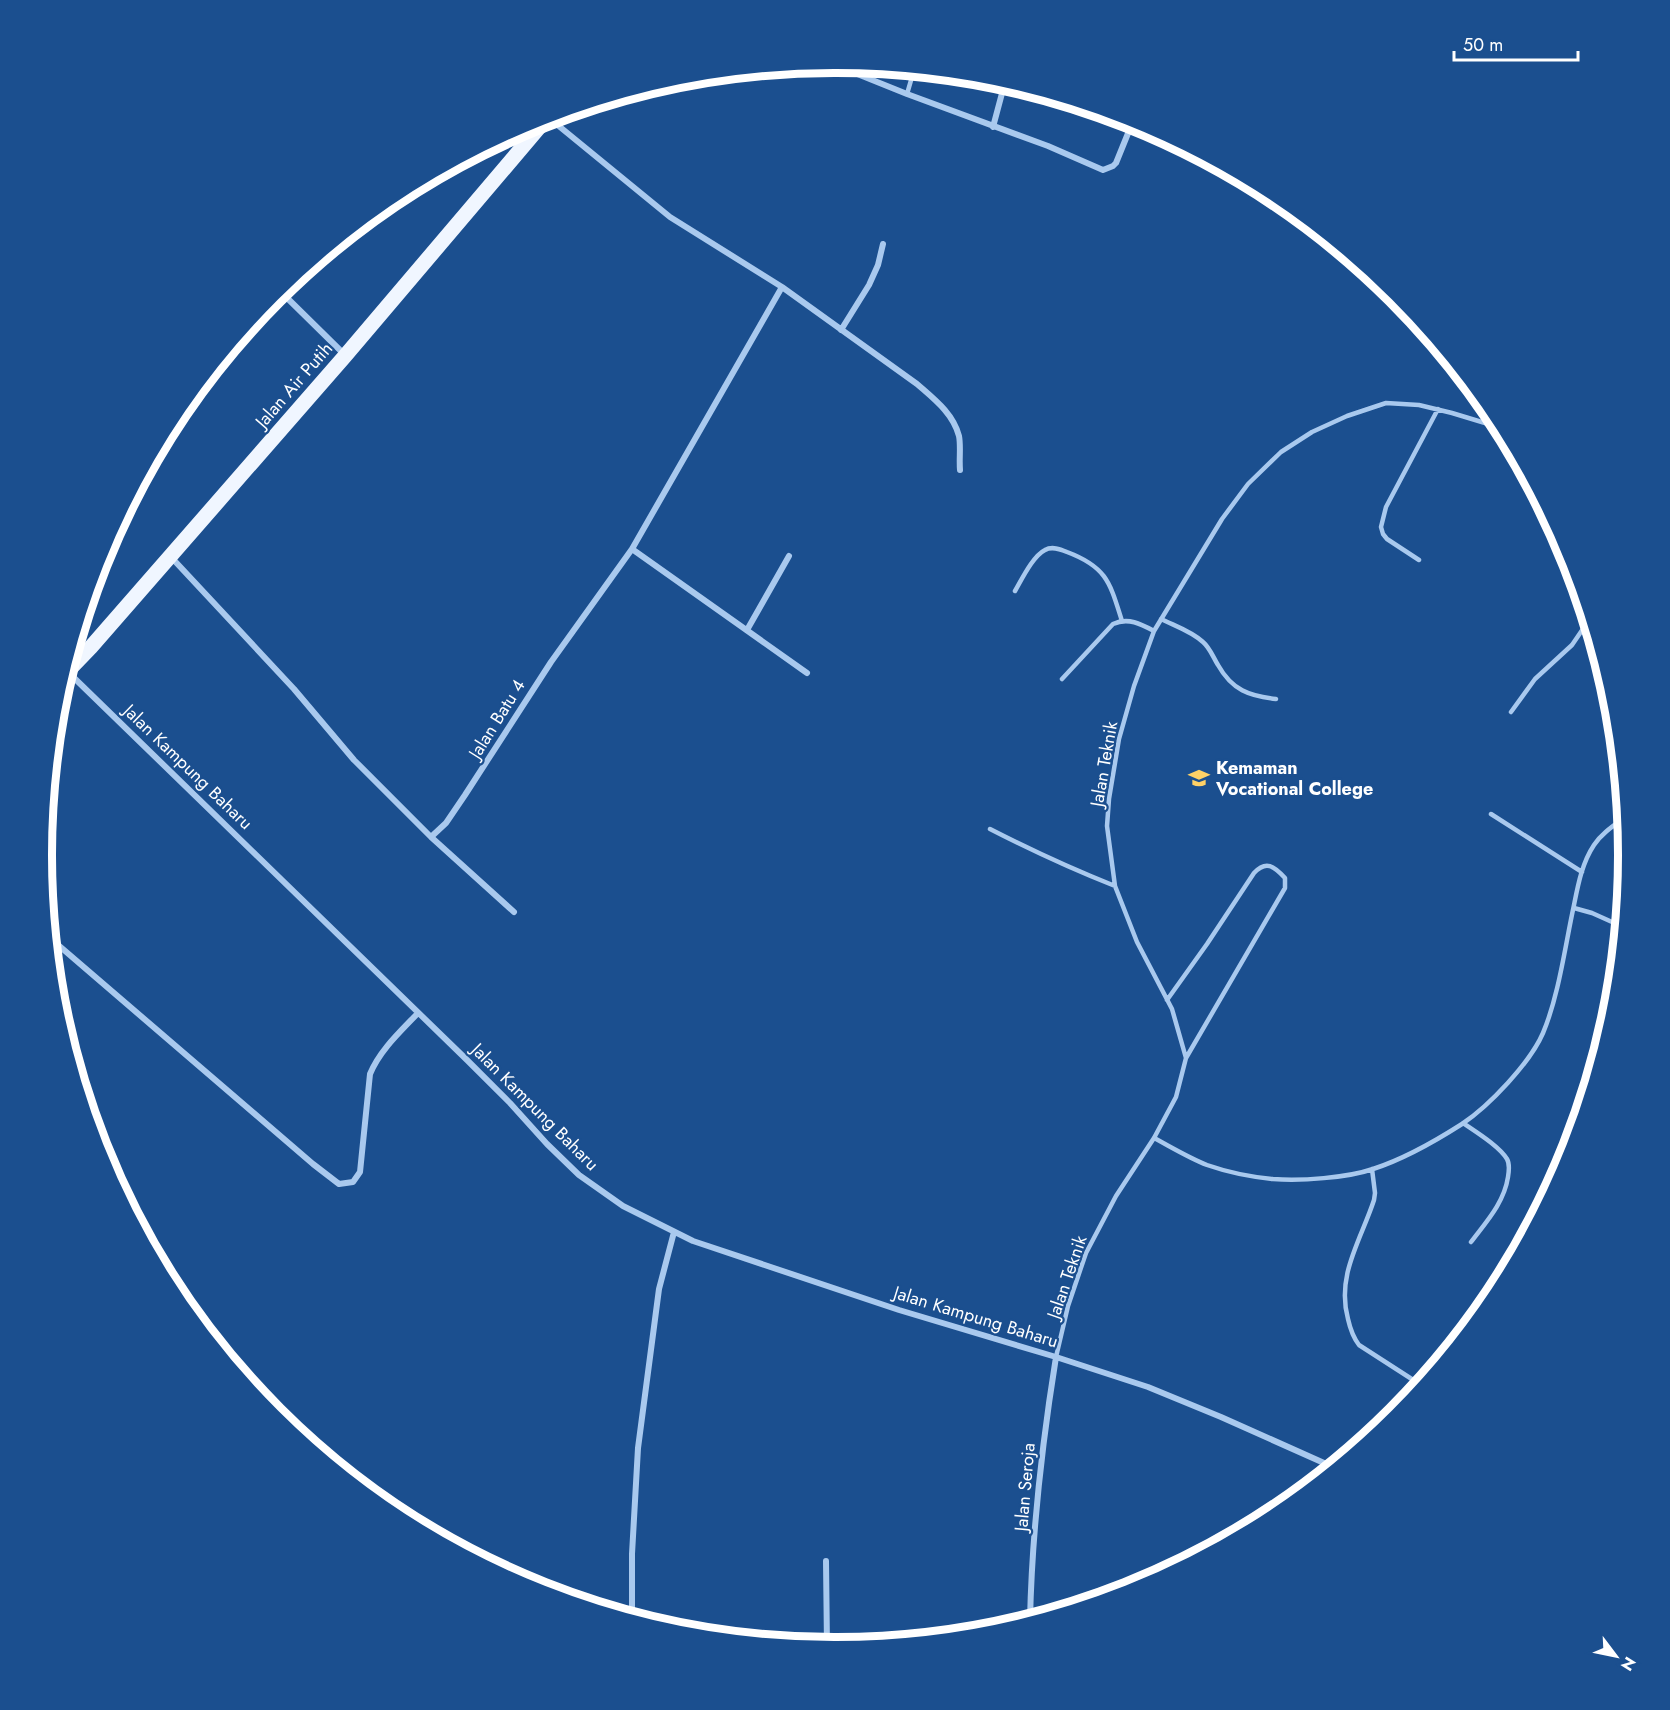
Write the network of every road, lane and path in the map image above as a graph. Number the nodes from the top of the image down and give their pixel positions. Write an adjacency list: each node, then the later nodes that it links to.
1 (861, 73): 4 (street)
2 (912, 77): 4 (lane)
3 (1003, 91): 6 (street)
4 (907, 94): 6 (street)
5 (557, 124): 10 (street)
6 (993, 127): 7 (street)
7 (1129, 130)
8 (535, 133): 13 (main road, Jalan Air Putih)
9 (883, 244): 12 (street)
10 (782, 287): 12 (street); 17 (street, Jalan Batu 4)
11 (287, 298): 13 (street)
12 (841, 330): 16 (street)
13 (345, 356): 18 (main road, Jalan Air Putih)
14 (1438, 409): 15 (lane, Jalan Teknik); 20 (lane); 22 (lane, Jalan Teknik)
15 (1489, 425)
16 (960, 470)
17 (632, 549): 25 (street); 36 (street, Jalan Batu 4)
18 (171, 556): 27 (main road, Jalan Air Putih); 36 (street)
19 (789, 556): 25 (street)
20 (1419, 560)
21 (1015, 591): 23 (lane)
22 (1161, 619): 26 (lane, Jalan Teknik); 31 (lane)
23 (1122, 621): 26 (lane); 30 (lane)
24 (1583, 627): 32 (lane)
25 (747, 630): 28 (street)
26 (1154, 631): 38 (lane, Jalan Teknik)
27 (77, 662)
28 (807, 673)
29 (73, 680): 44 (street, Jalan Kampung Baharu)
30 (1062, 680)
31 (1276, 699)
32 (1511, 712)
33 (1491, 814): 37 (lane)
34 (1617, 824): 37 (lane)
35 (990, 829): 38 (lane)
36 (431, 837): 40 (street)
37 (1582, 872): 39 (lane)
38 (1115, 886): 43 (lane, Jalan Teknik)
39 (1574, 908): 41 (lane); 46 (lane)
40 (514, 912)
41 (1614, 923)
42 (58, 946): 44 (street)
43 (1167, 1000): 45 (lane, Jalan Teknik); 45 (lane)
44 (418, 1012): 49 (street, Jalan Kampung Baharu)
45 (1186, 1058): 47 (lane, Jalan Teknik)
46 (1463, 1123): 48 (lane); 50 (lane)
47 (1154, 1138): 48 (lane); 51 (lane, Jalan Teknik)
48 (1372, 1170): 52 (lane)
49 (674, 1232): 51 (street, Jalan Kampung Baharu); 55 (street)
50 (1471, 1242)
51 (1056, 1357): 53 (street, Jalan Kampung Baharu); 56 (street, Jalan Seroja)
52 (1414, 1380)
53 (1326, 1464)
54 (826, 1561): 57 (street)
55 (632, 1611)
56 (1030, 1613)
57 (826, 1637)

